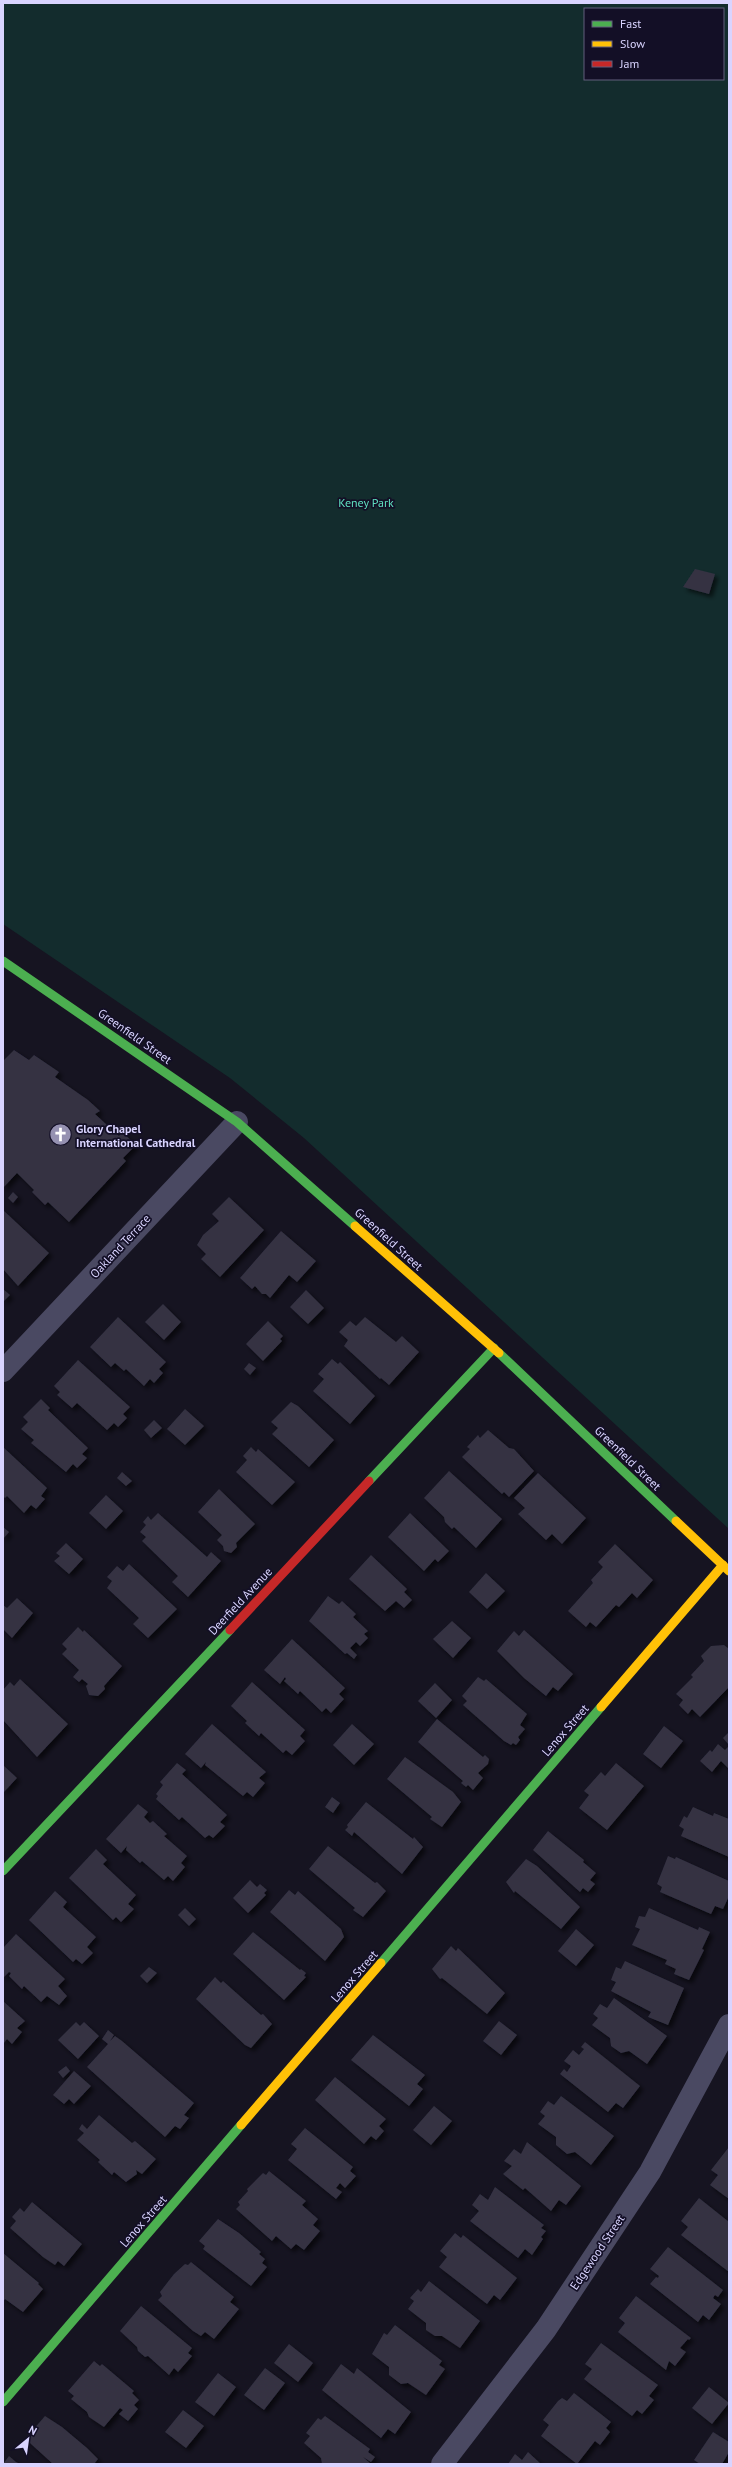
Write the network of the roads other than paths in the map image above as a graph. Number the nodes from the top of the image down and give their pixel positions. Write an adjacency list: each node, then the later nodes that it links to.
1 (3, 961): 2 (street, Greenfield Street)
2 (237, 1122): 3 (street, Greenfield Street); 4 (street, Oakland Terrace)
3 (494, 1348): 5 (street, Greenfield Street); 6 (street, Deerfield Avenue)
4 (3, 1370)
5 (726, 1568): 8 (street, Lenox Street)
6 (3, 1871)
7 (729, 2025): 9 (street, Edgewood Street)
8 (3, 2402)
9 (442, 2464)

